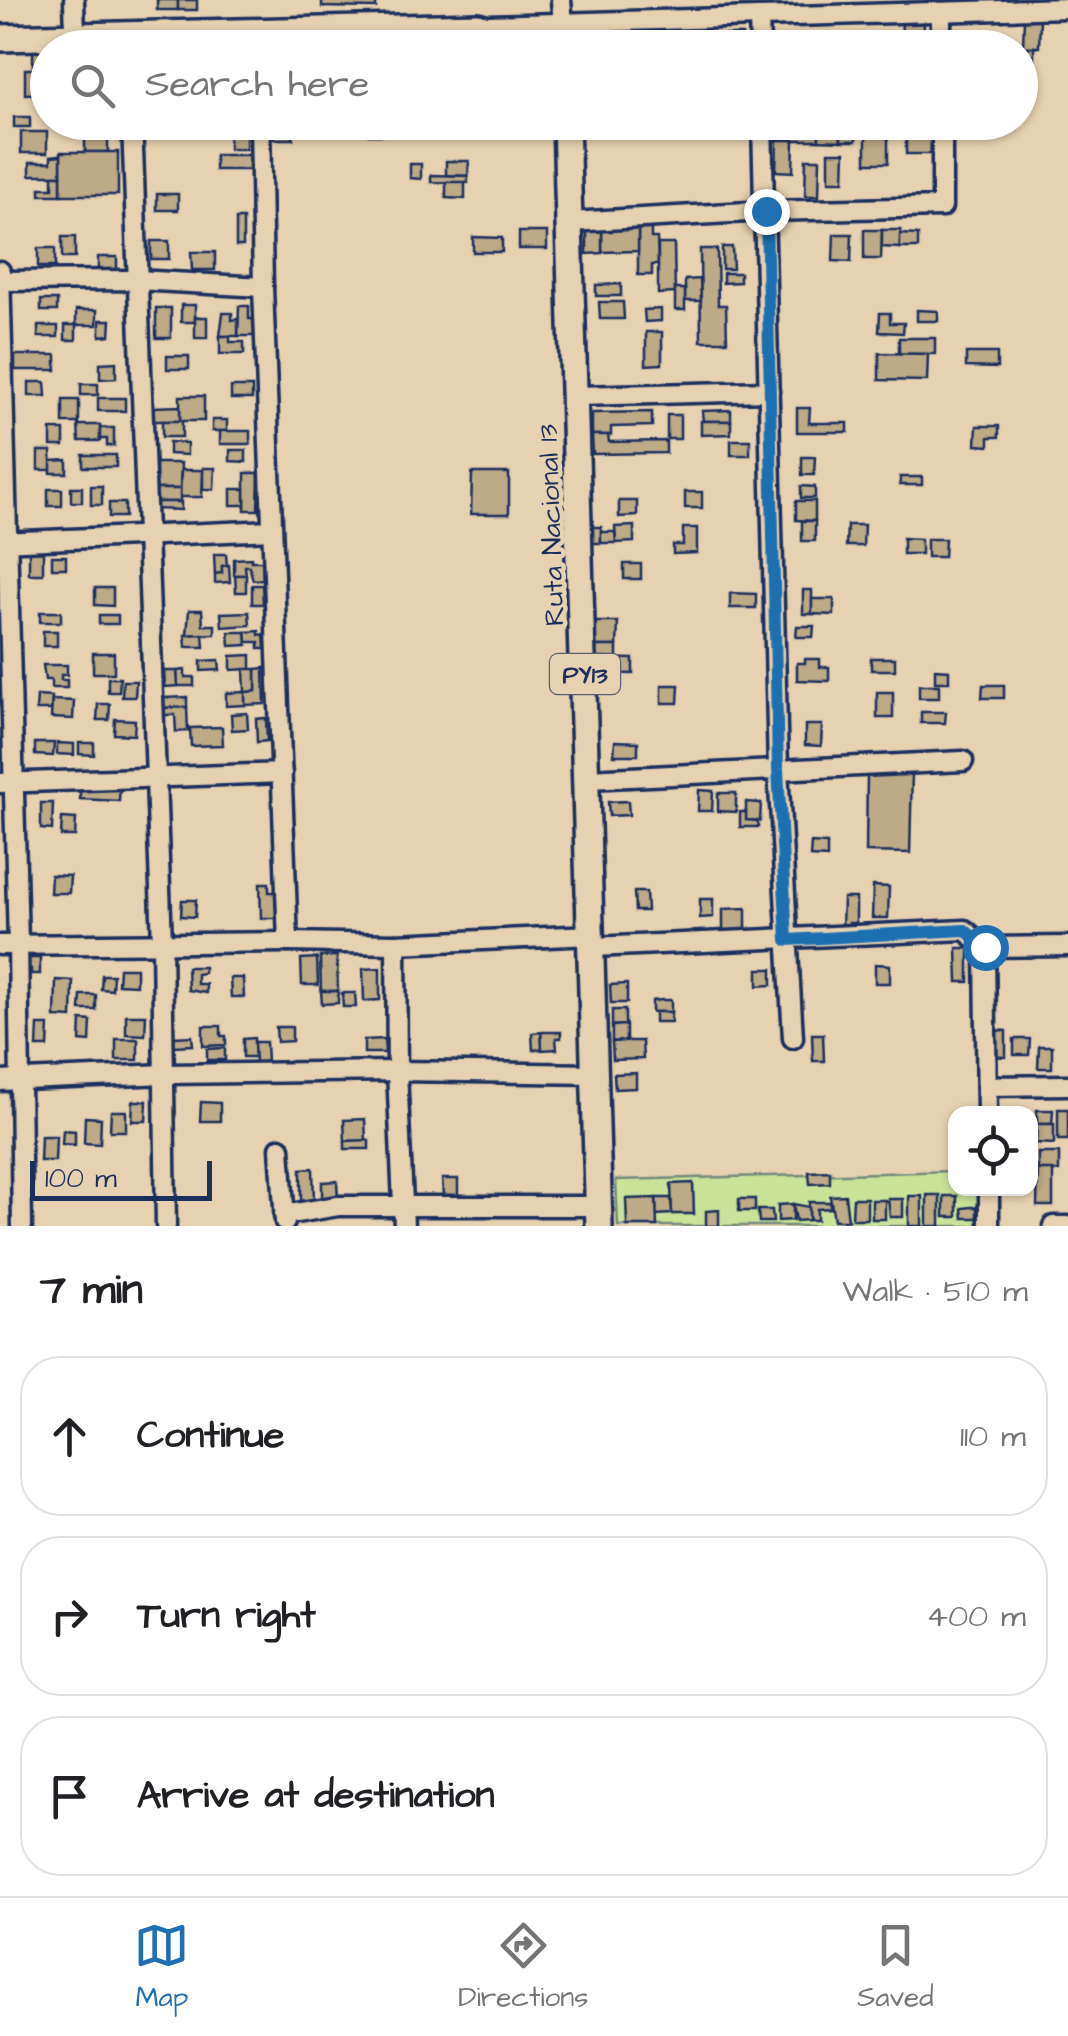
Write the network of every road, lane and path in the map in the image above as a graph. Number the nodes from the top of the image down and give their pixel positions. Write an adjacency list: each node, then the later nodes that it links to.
1 (74, 0): 8 (street)
2 (562, 0): 6 (street)
3 (1068, 8): 4 (street)
4 (941, 12): 5 (street); 13 (street)
5 (759, 18): 6 (street); 12 (street)
6 (562, 24): 7 (street); 11 (street)
7 (478, 26): 9 (highway); 10 (highway)
8 (75, 30)
9 (410, 30)
10 (492, 30)
11 (563, 30)
12 (759, 30)
13 (941, 30)
14 (30, 37): 15 (highway)
15 (0, 38)
16 (132, 140): 24 (street)
17 (260, 140): 26 (street)
18 (567, 140): 22 (highway, Ruta Nacional 13 / PY13)
19 (763, 140): 21 (street)
20 (942, 140): 21 (street)
21 (766, 211): 22 (street); 27 (street)
22 (570, 222): 28 (highway, Ruta Nacional 13 / PY13)
23 (0, 271): 25 (street)
24 (136, 280): 25 (street); 26 (street); 30 (street)
25 (0, 281): 31 (street)
26 (262, 287): 29 (street)
27 (769, 391): 28 (street); 33 (street)
28 (576, 396): 36 (highway, Ruta Nacional 13 / PY13)
29 (272, 530): 30 (street); 34 (street)
30 (147, 535): 31 (street); 35 (street)
31 (4, 542): 37 (street)
32 (963, 761): 33 (street)
33 (778, 769): 36 (street); 38 (street)
34 (282, 773): 35 (street); 40 (street)
35 (156, 779): 37 (street); 41 (street)
36 (588, 779): 39 (highway, Ruta Nacional 13 / PY13)
37 (6, 783): 42 (street)
38 (787, 940): 39 (street); 45 (street); 46 (street)
39 (592, 941): 43 (street); 49 (highway, Ruta Nacional 13 / PY13)
40 (288, 942): 41 (street); 43 (street)
41 (162, 943): 42 (street); 48 (street)
42 (9, 944): 51 (street)
43 (396, 944): 47 (street)
44 (1068, 946): 45 (street)
45 (985, 947): 53 (street)
46 (793, 1038)
47 (397, 1071): 48 (street); 49 (street); 57 (street)
48 (166, 1074): 51 (street); 61 (street)
49 (596, 1074): 58 (highway, Ruta Nacional 13 / PY13)
50 (0, 1081): 51 (street)
51 (21, 1082): 60 (street)
52 (1068, 1085): 53 (street)
53 (987, 1086): 54 (street)
54 (988, 1106)
55 (280, 1148): 59 (street)
56 (989, 1196): 63 (street)
57 (404, 1206): 58 (street); 59 (street); 62 (street)
58 (599, 1216)
59 (284, 1220)
60 (22, 1226)
61 (166, 1226)
62 (404, 1226)
63 (989, 1226)
64 (1053, 1226): 65 (street)
65 (1068, 1226)

